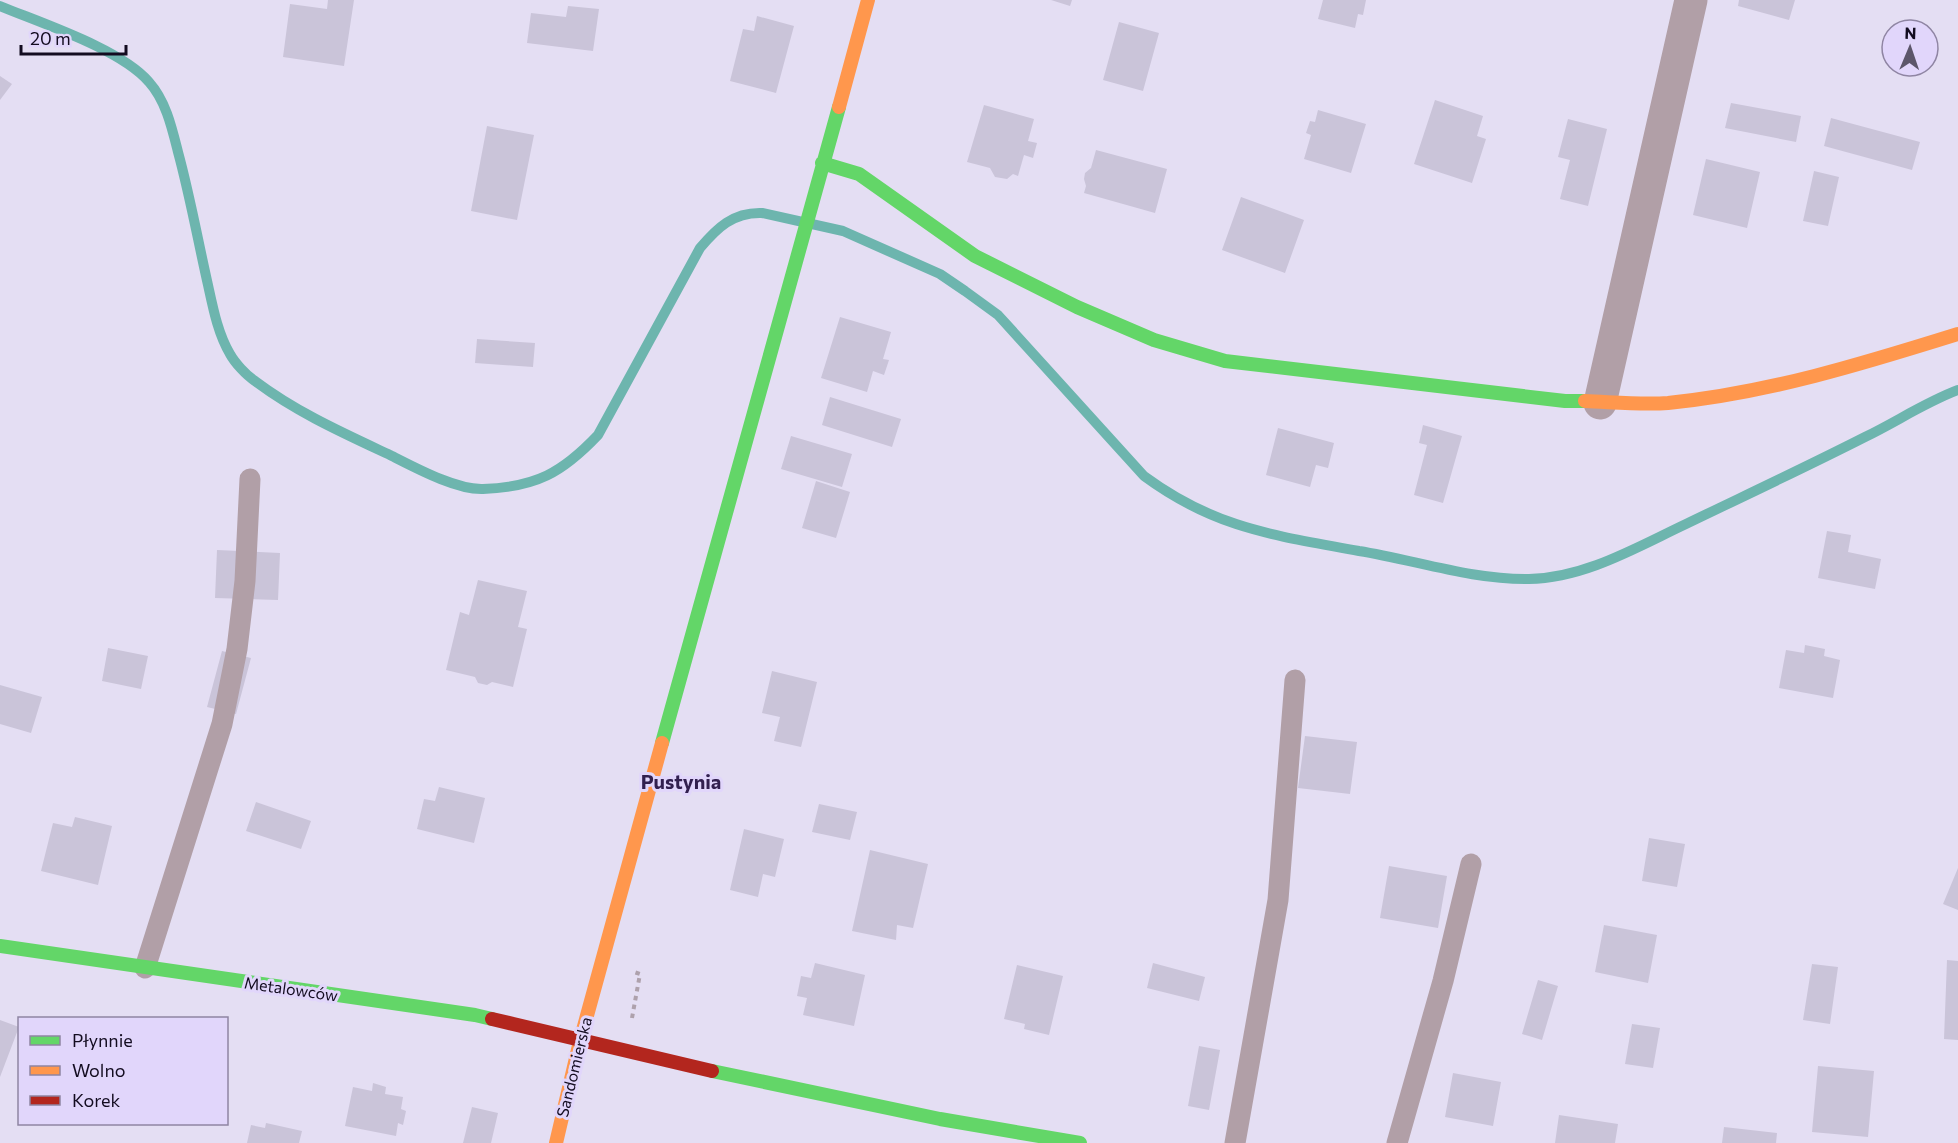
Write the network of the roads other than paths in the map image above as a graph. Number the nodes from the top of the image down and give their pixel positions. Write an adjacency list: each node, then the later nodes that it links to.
1 (868, 0): 3 (street, Sandomierska)
2 (1690, 0): 5 (street)
3 (822, 163): 5 (street); 11 (street, Sandomierska)
4 (1958, 334): 5 (street)
5 (1600, 403)
6 (250, 478): 10 (lane)
7 (1295, 680): 14 (lane)
8 (1471, 864): 15 (lane)
9 (0, 946): 10 (street, Metalowców)
10 (145, 968): 11 (street, Metalowców)
11 (580, 1041): 12 (street, Sandomierska); 13 (street, Metalowców)
12 (556, 1143)
13 (1080, 1143)
14 (1234, 1143)
15 (1397, 1143)

